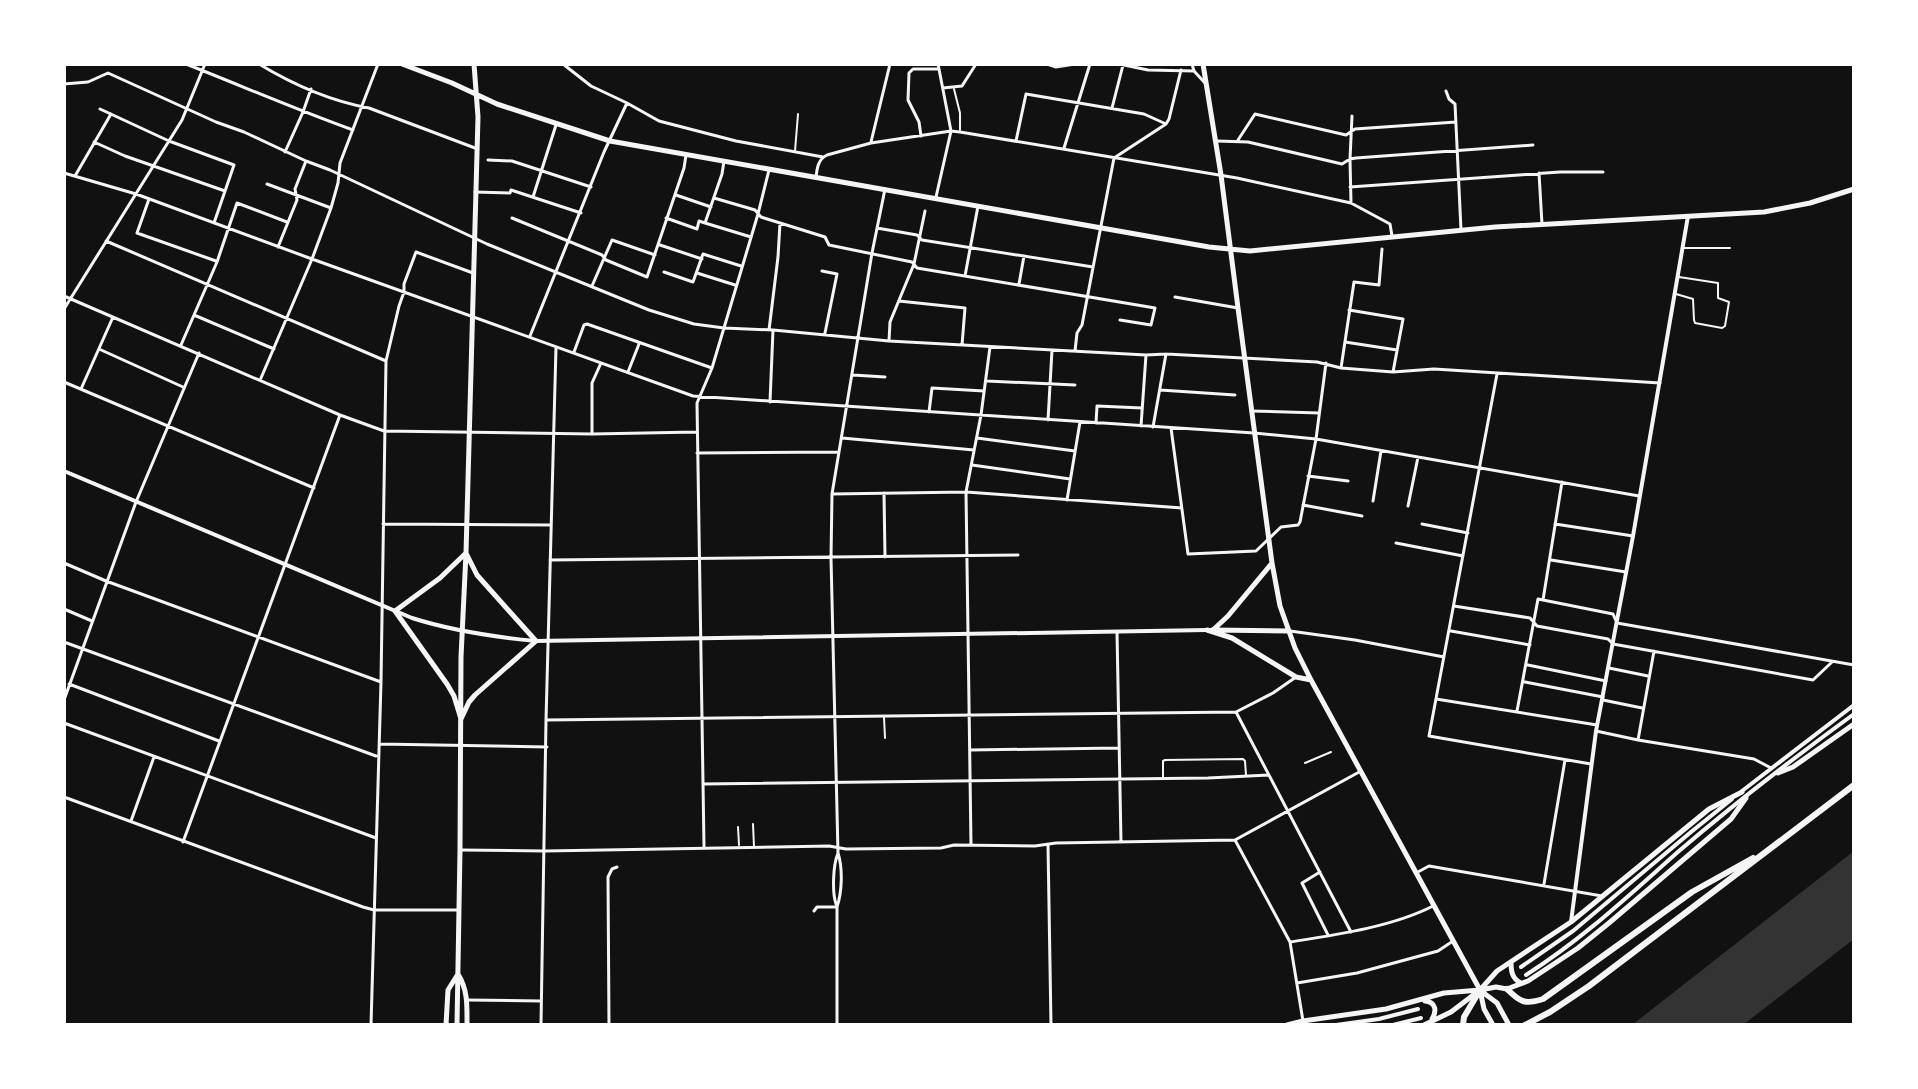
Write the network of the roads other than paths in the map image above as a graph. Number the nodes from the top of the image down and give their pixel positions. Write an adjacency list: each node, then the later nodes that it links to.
1 (186, 64): 18 (street)
2 (205, 64): 18 (street)
3 (259, 64): 24 (street)
4 (378, 64): 29 (street)
5 (402, 64): 26 (main road)
6 (474, 64): 26 (main road)
7 (563, 64): 28 (street)
8 (890, 64): 51 (street)
9 (976, 64): 23 (street)
10 (1047, 64): 11 (street)
11 (1075, 64)
12 (1090, 64): 27 (street)
13 (1121, 64): 17 (street); 31 (street)
14 (1192, 64): 19 (street)
15 (1203, 64): 20 (main road)
16 (939, 67): 22 (street); 44 (street)
17 (1181, 70): 19 (street); 39 (street)
18 (203, 71): 30 (street); 33 (street)
19 (1194, 71): 20 (street)
20 (1205, 83): 50 (main road)
21 (64, 84): 30 (street)
22 (943, 88): 23 (street); 41 (street)
23 (954, 88): 42 (lane)
24 (311, 89): 29 (street); 33 (street)
25 (1446, 91): 37 (street)
26 (476, 94): 38 (main road); 53 (main road)
27 (1078, 102): 31 (street); 47 (street); 54 (street)
28 (627, 103): 46 (street); 57 (street)
29 (363, 106): 40 (street); 53 (street)
30 (186, 108): 45 (street); 56 (street)
31 (1112, 108): 39 (street)
32 (100, 109): 34 (street)
33 (303, 112): 40 (street); 56 (street)
34 (111, 114): 45 (street); 49 (street)
35 (798, 114): 57 (lane)
36 (1352, 116): 43 (street)
37 (1456, 122): 43 (street); 55 (street)
38 (557, 124): 46 (main road); 66 (street)
39 (1166, 124): 60 (street)
40 (353, 131): 71 (street)
41 (951, 131): 42 (street); 44 (street); 89 (street)
42 (960, 132): 47 (street)
43 (1351, 133): 48 (street); 61 (street)
44 (921, 136): 51 (street)
45 (169, 141): 65 (street); 81 (street)
46 (610, 141): 58 (main road); 77 (street)
47 (1016, 141): 54 (street)
48 (1237, 141): 50 (street); 61 (street)
49 (94, 142): 65 (street); 73 (street)
50 (1216, 142): 72 (main road)
51 (871, 143): 59 (street)
52 (1533, 145): 55 (street)
53 (477, 149): 82 (main road)
54 (1063, 149): 60 (street)
55 (1458, 151): 61 (street); 75 (street)
56 (285, 152): 63 (street)
57 (794, 152): 59 (street)
58 (686, 154): 64 (main road); 85 (street)
59 (823, 157): 74 (street)
60 (1114, 158): 72 (street); 107 (street)
61 (1350, 159): 78 (street)
62 (488, 160): 66 (street)
63 (306, 161): 71 (street); 84 (street)
64 (724, 161): 67 (main road); 87 (street)
65 (153, 166): 81 (street); 83 (street)
66 (541, 170): 77 (street); 86 (street)
67 (769, 170): 74 (main road); 96 (street)
68 (1603, 172): 70 (street)
69 (64, 173): 73 (street)
70 (1539, 173): 75 (street); 104 (street)
71 (339, 174): 93 (street); 111 (street)
72 (1221, 175): 90 (street); 120 (main road)
73 (75, 176): 83 (street)
74 (816, 178): 79 (main road)
75 (1459, 180): 78 (street); 108 (street)
76 (267, 184): 84 (street)
77 (591, 187): 95 (street)
78 (1350, 187): 90 (street)
79 (885, 189): 89 (main road); 106 (street)
80 (1854, 189): 97 (main road)
81 (225, 191): 101 (street)
82 (475, 192): 86 (street); 111 (main road)
83 (136, 194): 88 (street); 113 (street)
84 (296, 195): 93 (street); 100 (street)
85 (675, 195): 92 (street); 99 (street)
86 (533, 197): 95 (street)
87 (714, 198): 92 (street); 96 (street)
88 (149, 199): 101 (street); 128 (street)
89 (935, 199): 91 (main road)
90 (1351, 203): 109 (street)
91 (978, 206): 107 (main road); 117 (street)
92 (711, 207): 102 (street)
93 (331, 208): 127 (street)
94 (925, 211): 112 (street)
95 (581, 213): 114 (street)
96 (758, 214): 103 (street); 110 (street)
97 (1688, 216): 104 (main road); 118 (street)
98 (512, 218): 114 (street)
99 (666, 218): 102 (street); 115 (street)
100 (287, 222): 105 (street); 116 (street)
101 (214, 223): 105 (street)
102 (705, 223): 110 (street)
103 (780, 223): 122 (street); 159 (street)
104 (1542, 224): 108 (main road)
105 (228, 228): 116 (street); 128 (street)
106 (877, 228): 112 (street); 122 (street)
107 (1100, 228): 120 (main road); 131 (street)
108 (1461, 230): 109 (main road)
109 (1392, 236): 120 (main road)
110 (751, 237): 130 (street)
111 (474, 238): 132 (street); 135 (main road)
112 (919, 238): 117 (street); 129 (street)
113 (106, 241): 139 (street); 148 (street)
114 (569, 242): 126 (street); 132 (street)
115 (659, 245): 123 (street); 124 (street)
116 (278, 247): 127 (street)
117 (971, 248): 125 (street); 137 (street)
118 (1683, 248): 119 (lane); 138 (street)
119 (1730, 248)
120 (1231, 249): 150 (main road)
121 (1382, 249): 152 (street)
122 (872, 253): 129 (street); 162 (street)
123 (655, 255): 126 (street); 126 (street)
124 (702, 256): 130 (street); 136 (street)
125 (1024, 256): 131 (street); 141 (street)
126 (604, 258): 142 (street)
127 (312, 259): 143 (street); 156 (street)
128 (217, 262): 139 (street)
129 (914, 264): 137 (street); 149 (street)
130 (741, 266): 140 (street)
131 (1093, 267): 146 (street)
132 (556, 271): 142 (street); 161 (street)
133 (822, 271): 160 (street)
134 (664, 272): 136 (street)
135 (473, 273): 143 (street); 154 (main road)
136 (697, 273): 140 (street)
137 (965, 276): 141 (street)
138 (1677, 277): 144 (street); 144 (lane)
139 (207, 285): 153 (street); 156 (street)
140 (735, 285): 158 (street)
141 (1019, 285): 146 (street)
142 (592, 286): 158 (street)
143 (404, 292): 154 (street); 180 (street)
144 (1675, 294): 193 (street)
145 (64, 296): 148 (street)
146 (1087, 296): 157 (street); 174 (street)
147 (1175, 297): 150 (street)
148 (70, 298): 151 (street); 155 (street)
149 (899, 301): 163 (street); 167 (street)
150 (1238, 308): 179 (main road)
151 (64, 309)
152 (1349, 310): 164 (street); 173 (street)
153 (194, 315): 166 (street); 171 (street)
154 (472, 316): 161 (street); 218 (main road)
155 (113, 317): 166 (street); 170 (street)
156 (287, 318): 171 (street); 180 (street)
157 (1120, 320)
158 (724, 328): 159 (street); 183 (street)
159 (771, 330): 160 (street); 202 (street)
160 (825, 335): 162 (street)
161 (529, 337): 168 (street)
162 (859, 338): 163 (street); 188 (street)
163 (889, 341): 167 (street)
164 (1345, 342): 173 (street); 184 (street)
165 (639, 344): 176 (street); 183 (street); 185 (street)
166 (181, 345): 175 (street)
167 (962, 345): 169 (street)
168 (556, 347): 176 (street); 221 (street)
169 (990, 347): 172 (street); 191 (street)
170 (99, 349): 196 (street); 197 (street)
171 (274, 349): 190 (street)
172 (1052, 350): 174 (street); 194 (street)
173 (1397, 350): 186 (street)
174 (1075, 351): 178 (street)
175 (199, 353): 190 (street); 196 (street)
176 (573, 353): 181 (street)
177 (1166, 354): 178 (street); 179 (street); 198 (street)
178 (1146, 355): 204 (street)
179 (1244, 359): 182 (street); 205 (main road)
180 (386, 361): 217 (street)
181 (601, 363): 185 (street); 222 (street)
182 (1326, 363): 184 (street); 207 (street)
183 (712, 368): 201 (street)
184 (1341, 368): 186 (street)
185 (628, 372): 201 (street)
186 (1393, 372): 187 (street)
187 (1497, 374): 193 (street); 233 (street)
188 (853, 375): 189 (street); 203 (street)
189 (885, 377)
190 (261, 379): 208 (street)
191 (986, 381): 194 (street); 199 (street)
192 (64, 382): 197 (street)
193 (1660, 383): 243 (street)
194 (1050, 384): 195 (street); 210 (street)
195 (1075, 385)
196 (184, 387): 213 (street)
197 (81, 389): 213 (street)
198 (1160, 390): 200 (street); 215 (street)
199 (984, 391): 206 (street); 209 (street)
200 (1235, 395)
201 (700, 397): 202 (street); 219 (street)
202 (770, 402): 203 (street)
203 (848, 406): 206 (street); 223 (street)
204 (1142, 408): 212 (street); 214 (street)
205 (1251, 411): 207 (street); 220 (main road)
206 (929, 412): 209 (street)
207 (1319, 413): 225 (street)
208 (340, 415): 217 (street); 239 (street)
209 (981, 415): 210 (street); 224 (street)
210 (1048, 420): 211 (street)
211 (1080, 422): 212 (street); 227 (street)
212 (1096, 423): 214 (street)
213 (167, 425): 239 (street); 246 (street)
214 (1141, 426): 215 (street)
215 (1153, 427): 216 (street)
216 (1171, 428): 220 (street); 249 (street)
217 (384, 431): 218 (street); 251 (street)
218 (469, 432): 221 (street); 252 (main road)
219 (697, 432): 222 (street); 230 (street)
220 (1254, 433): 225 (street); 258 (main road)
221 (554, 434): 222 (street); 255 (street)
222 (592, 434)
223 (842, 438): 226 (street); 229 (street)
224 (977, 438): 226 (street); 227 (street)
225 (1316, 439): 228 (street); 235 (street)
226 (975, 450): 232 (street)
227 (1075, 451): 236 (street)
228 (1381, 451): 231 (street); 245 (street)
229 (839, 452): 230 (street); 242 (street)
230 (697, 453): 265 (street)
231 (1418, 457): 233 (street); 248 (street)
232 (972, 465): 236 (street); 240 (street)
233 (1480, 468): 238 (street); 256 (street)
234 (64, 471): 246 (street)
235 (1308, 476): 237 (street); 247 (street)
236 (1070, 479): 244 (street)
237 (1348, 481)
238 (1562, 482): 243 (street); 254 (street)
239 (314, 488): 271 (street)
240 (966, 492): 241 (street); 244 (street); 261 (street)
241 (884, 493): 242 (street); 264 (street)
242 (832, 494): 266 (street)
243 (1640, 496): 257 (street)
244 (1067, 500): 249 (street)
245 (1373, 501)
246 (136, 502): 271 (street); 273 (street)
247 (1303, 505): 250 (street); 258 (street)
248 (1408, 506)
249 (1182, 508): 258 (street)
250 (1362, 516)
251 (382, 524): 252 (street); 275 (street)
252 (467, 524): 255 (street); 260 (main road)
253 (1422, 524): 256 (street)
254 (1555, 524): 257 (street); 268 (street)
255 (551, 525): 267 (street)
256 (1468, 533): 263 (street)
257 (1633, 536): 272 (street)
258 (1269, 540): 270 (main road)
259 (1396, 543): 263 (street)
260 (466, 553): 278 (main road); 283 (main road); 292 (main road)
261 (967, 555): 262 (street); 264 (street); 287 (street)
262 (1018, 555)
263 (1463, 556): 276 (street)
264 (885, 557): 266 (street)
265 (699, 558): 266 (street); 267 (street); 290 (street)
266 (831, 558): 288 (street)
267 (550, 560): 291 (street)
268 (1550, 560): 272 (street); 274 (street)
269 (64, 563): 273 (street)
270 (1272, 563): 282 (main road); 284 (main road)
271 (284, 565): 275 (street); 289 (street)
272 (1626, 572): 281 (street)
273 (106, 581): 279 (street); 289 (street)
274 (1543, 600): 280 (street); 281 (street)
275 (381, 604): 278 (street); 308 (street)
276 (1454, 606): 280 (street); 285 (street)
277 (64, 609): 279 (street)
278 (395, 611): 283 (street); 323 (main road)
279 (92, 621): 296 (street)
280 (1534, 623): 294 (street); 295 (street)
281 (1617, 623): 294 (street); 299 (street)
282 (1210, 630): 284 (main road); 286 (street); 304 (main road)
283 (463, 631): 292 (street); 323 (main road)
284 (1289, 631): 298 (street); 305 (main road)
285 (1449, 631): 295 (street); 298 (street)
286 (1117, 632): 287 (street); 318 (street)
287 (968, 634): 288 (street); 320 (street)
288 (833, 636): 290 (street); 322 (street)
289 (258, 637): 308 (street); 313 (street)
290 (700, 638): 291 (street); 324 (street)
291 (549, 640): 292 (street); 325 (street)
292 (536, 641): 323 (main road)
293 (64, 642): 296 (street)
294 (1613, 644): 297 (street); 302 (street)
295 (1530, 645): 300 (street)
296 (82, 649): 309 (street); 313 (street)
297 (1654, 651): 299 (street); 303 (street)
298 (1444, 657): 310 (street)
299 (1832, 662): 301 (street)
300 (1526, 665): 306 (street); 307 (street)
301 (1854, 665)
302 (1609, 668): 303 (street); 307 (street)
303 (1649, 676): 315 (street)
304 (1296, 677): 305 (main road); 317 (street)
305 (1311, 680): 344 (main road)
306 (1523, 681): 311 (street); 316 (street)
307 (1606, 681): 311 (street)
308 (381, 682): 332 (street)
309 (69, 684): 312 (street); 331 (street)
310 (1436, 699): 316 (street); 340 (street)
311 (1603, 699): 315 (street); 328 (street)
312 (64, 700)
313 (234, 703): 331 (street); 339 (street)
314 (1854, 705): 343 (street)
315 (1644, 709): 330 (street)
316 (1517, 711): 328 (street)
317 (1236, 712): 318 (street); 346 (street)
318 (1119, 714): 320 (street); 335 (street)
319 (1854, 714): 345 (street)
320 (970, 716): 321 (street); 336 (street)
321 (884, 717): 322 (street); 329 (lane)
322 (835, 718): 324 (street); 351 (street)
323 (461, 719): 333 (main road)
324 (701, 719): 325 (street); 353 (street)
325 (546, 720): 334 (street)
326 (64, 723): 338 (street)
327 (1854, 724): 345 (main road)
328 (1597, 728): 330 (street); 342 (street)
329 (885, 738)
330 (1638, 740): 343 (street)
331 (220, 741): 347 (street)
332 (379, 744): 333 (street); 339 (street)
333 (461, 745): 334 (street); 372 (main road)
334 (547, 747): 373 (street)
335 (1119, 748): 336 (street); 349 (street)
336 (970, 750): 352 (street)
337 (1331, 752): 341 (lane)
338 (154, 757): 347 (street); 358 (street)
339 (377, 757): 361 (street)
340 (1565, 760): 342 (street); 377 (street)
341 (1305, 763)
342 (1591, 764): 378 (street)
343 (1771, 768): 355 (street)
344 (1361, 771): 357 (street); 376 (main road)
345 (1778, 773): 355 (street)
346 (1269, 775): 348 (street); 357 (street)
347 (207, 776): 361 (street); 363 (street)
348 (1246, 777): 350 (street); 350 (lane)
349 (1120, 778): 350 (street); 352 (street); 364 (street)
350 (1163, 778)
351 (836, 782): 352 (street); 353 (street); 369 (street)
352 (970, 782): 365 (street)
353 (703, 784): 370 (street)
354 (1854, 785): 371 (highway)
355 (1744, 795): 379 (main road); 391 (street); 393 (street); 395 (main road)
356 (64, 797): 358 (street)
357 (1288, 810): 362 (street); 375 (street)
358 (130, 822): 363 (street)
359 (753, 824): 368 (lane)
360 (738, 827): 367 (lane)
361 (376, 838): 382 (street)
362 (1235, 840): 364 (street); 389 (street)
363 (183, 842): 382 (street)
364 (1121, 842): 366 (street)
365 (971, 845): 366 (street); 369 (street)
366 (1048, 845): 413 (street)
367 (739, 847): 368 (street); 370 (street)
368 (754, 847): 369 (street)
369 (838, 847): 381 (street)
370 (704, 848): 373 (street)
371 (1771, 849): 396 (highway); 419 (highway)
372 (460, 850): 373 (street); 383 (main road)
373 (545, 851): 399 (street)
374 (617, 867): 411 (street)
375 (1320, 872): 386 (street); 387 (street)
376 (1416, 873): 377 (street); 380 (main road)
377 (1544, 884): 378 (street)
378 (1574, 890): 379 (street); 385 (street)
379 (1602, 896): 385 (main road)
380 (1433, 906): 386 (street); 388 (main road)
381 (837, 907): 384 (street); 412 (street)
382 (374, 910): 383 (street); 407 (street)
383 (459, 910): 392 (main road)
384 (814, 911)
385 (1571, 922): 390 (main road)
386 (1351, 932): 387 (street)
387 (1329, 936): 389 (street)
388 (1453, 941): 394 (street); 397 (main road)
389 (1290, 942): 394 (street)
390 (1511, 961): 395 (main road); 397 (main road)
391 (1521, 967)
392 (458, 974): 398 (main road); 404 (main road); 408 (main road)
393 (1526, 975)
394 (1297, 983): 403 (street)
395 (1521, 983): 396 (main road)
396 (1507, 989): 397 (main road)
397 (1480, 990): 400 (main road); 405 (main road); 406 (main road); 417 (highway); 418 (main road)
398 (467, 1000): 399 (street); 409 (main road)
399 (541, 1001): 410 (street)
400 (1422, 1001): 403 (main road); 405 (main road)
401 (1418, 1009): 415 (street)
402 (1421, 1018): 416 (street)
403 (1303, 1021): 414 (main road)
404 (457, 1024)
405 (1427, 1024)
406 (1492, 1024)
407 (371, 1025)
408 (446, 1025)
409 (467, 1025)
410 (541, 1025)
411 (609, 1025)
412 (837, 1025)
413 (1051, 1025)
414 (1287, 1025)
415 (1336, 1025)
416 (1393, 1025)
417 (1463, 1025)
418 (1509, 1025)
419 (1525, 1025)

